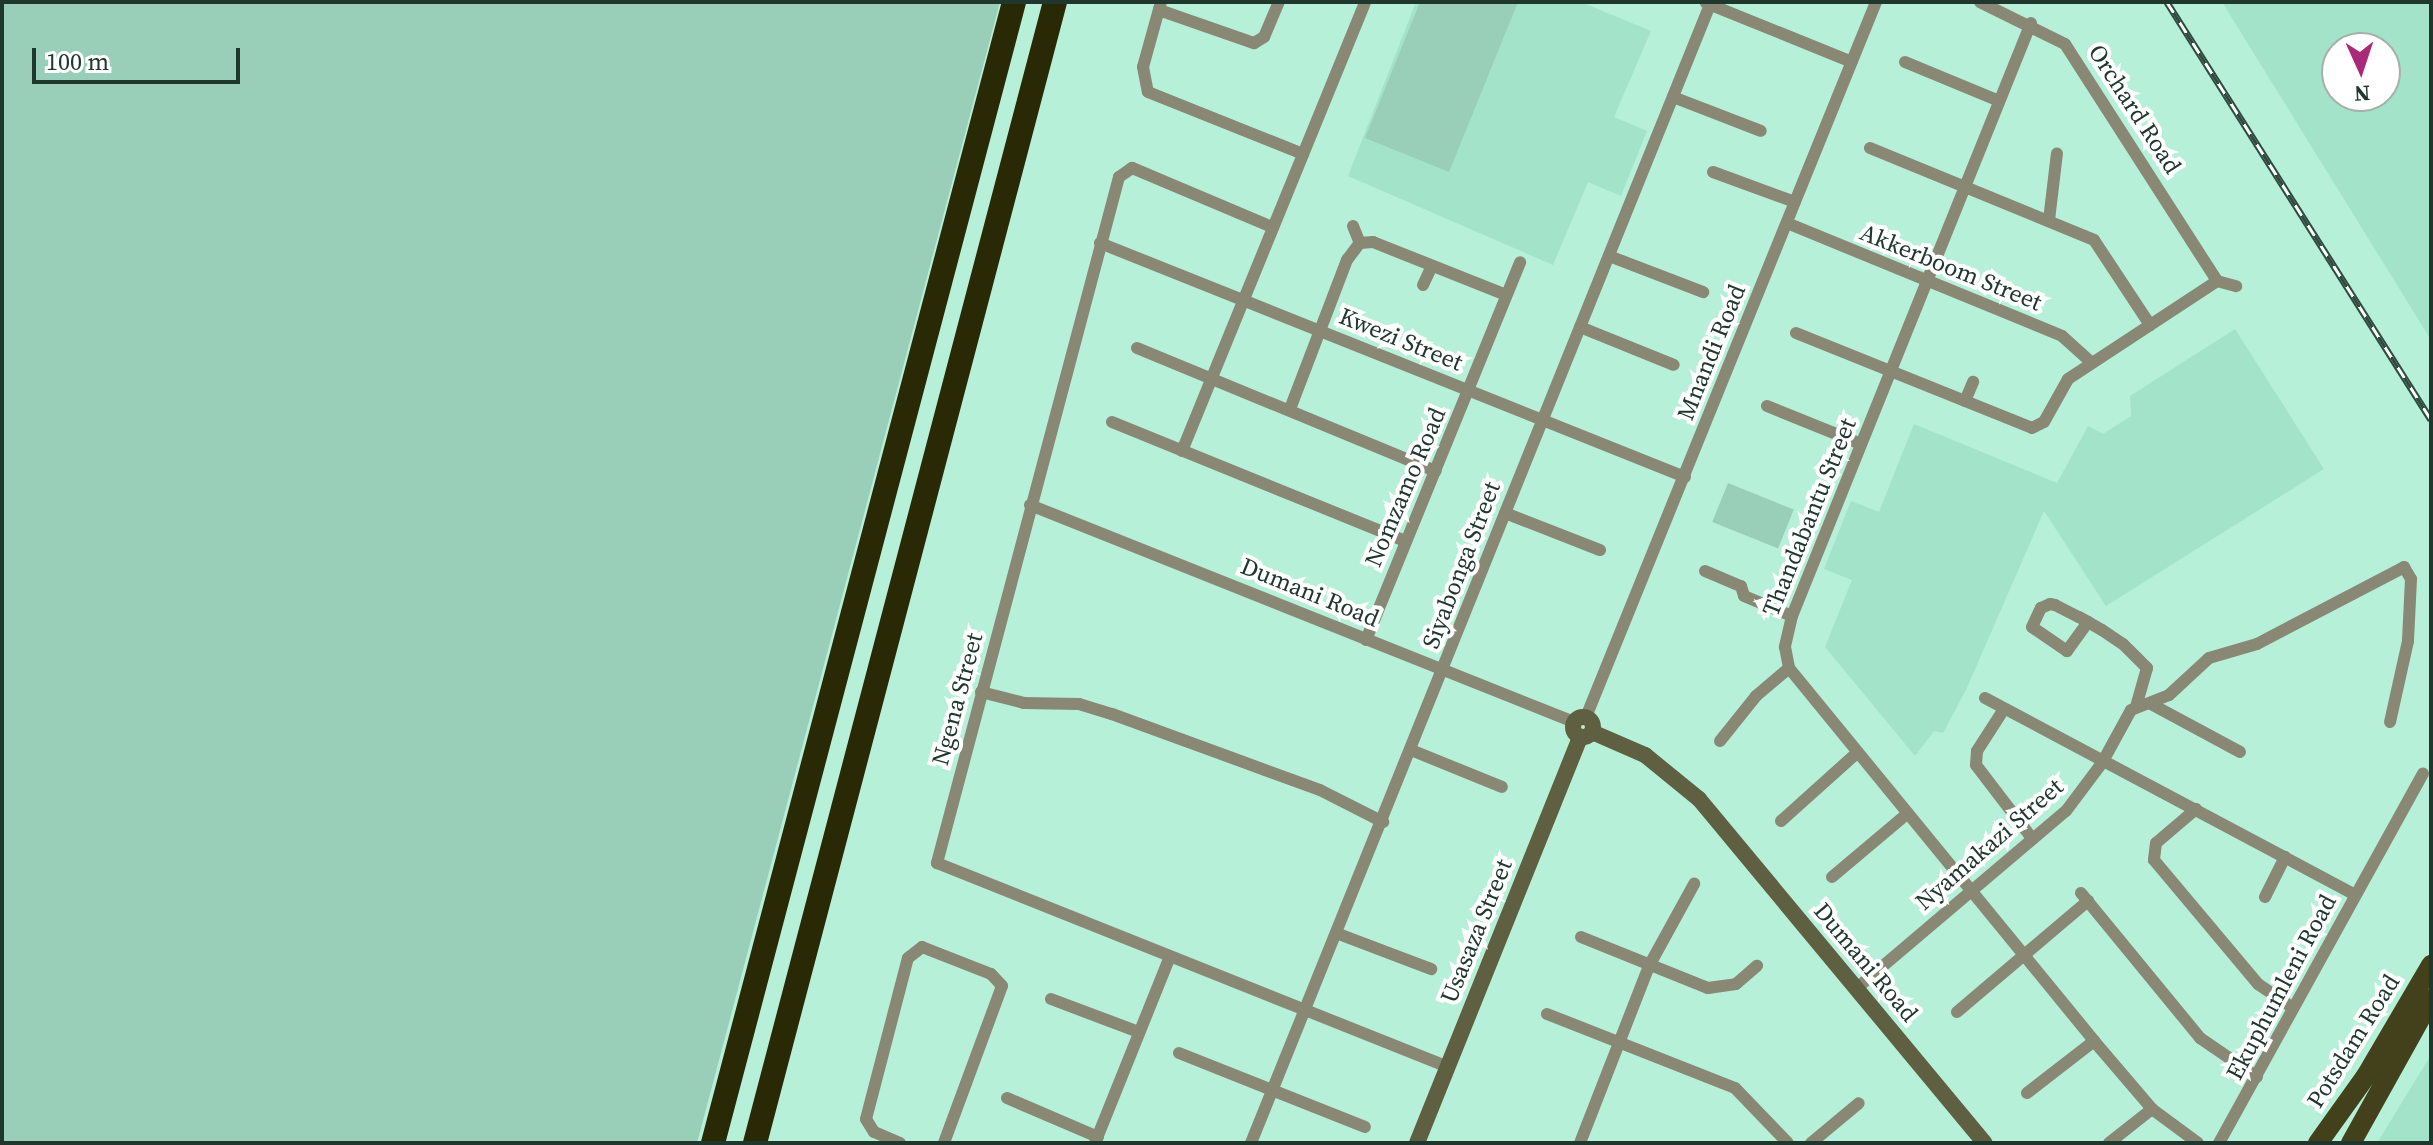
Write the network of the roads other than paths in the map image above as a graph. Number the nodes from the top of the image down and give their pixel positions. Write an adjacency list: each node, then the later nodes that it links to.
1 (1014, 2): 121 (highway)
2 (1055, 2): 122 (highway)
3 (1279, 2): 8 (street)
4 (1365, 2): 18 (street)
5 (1876, 2): 11 (street, Mnandi Road)
6 (1980, 2): 9 (street, Orchard Road)
7 (1709, 3): 11 (street); 13 (street, Siyabonga Street)
8 (1160, 6): 18 (street)
9 (2001, 6): 10 (street, Orchard Road)
10 (2031, 23): 14 (street, Thandabantu Street); 32 (street, Orchard Road)
11 (1852, 62): 21 (street, Mnandi Road)
12 (1905, 62): 14 (street)
13 (1673, 97): 15 (street); 28 (street, Siyabonga Street)
14 (1999, 101): 20 (street, Thandabantu Street)
15 (1761, 131)
16 (1870, 148): 20 (street)
17 (2057, 153): 22 (street)
18 (1303, 154): 25 (street)
19 (1713, 172): 21 (street)
20 (1962, 187): 22 (street); 31 (street, Thandabantu Street)
21 (1795, 202): 23 (street, Mnandi Road)
22 (2049, 220): 38 (street)
23 (1787, 223): 31 (street, Akkerboom Street); 57 (street, Mnandi Road)
24 (1353, 226): 27 (street)
25 (1272, 227): 26 (street, Ngena Street); 37 (street)
26 (1100, 243): 37 (street, Kwezi Street); 58 (street, Ngena Street)
27 (1360, 243): 30 (street); 40 (street)
28 (1609, 256): 35 (street); 39 (street, Siyabonga Street)
29 (1520, 262): 36 (street, Nomzamo Road)
30 (1432, 266): 33 (street); 36 (street)
31 (1926, 280): 43 (street, Akkerboom Street); 45 (street, Thandabantu Street)
32 (2217, 281): 34 (street); 38 (street)
33 (1423, 285)
34 (2236, 286)
35 (1703, 292)
36 (1506, 295): 48 (street, Nomzamo Road)
37 (1243, 300): 40 (street, Kwezi Street); 46 (street)
38 (2150, 325): 43 (street)
39 (1580, 327): 44 (street); 52 (street, Siyabonga Street)
40 (1320, 330): 48 (street, Kwezi Street); 51 (street)
41 (1796, 333): 45 (street)
42 (1137, 348): 46 (street)
43 (2091, 362): 49 (street)
44 (1674, 365)
45 (1890, 371): 49 (street); 54 (street, Thandabantu Street)
46 (1211, 377): 51 (street); 55 (street)
47 (1973, 382): 49 (street)
48 (1469, 390): 52 (street, Kwezi Street); 56 (street, Nomzamo Road)
49 (1965, 401)
50 (1767, 406): 54 (street)
51 (1290, 409): 56 (street)
52 (1541, 420): 57 (street, Kwezi Street); 59 (street, Siyabonga Street)
53 (1112, 422): 55 (street)
54 (1861, 444): 63 (street, Thandabantu Street)
55 (1182, 451): 60 (street)
56 (1436, 471): 60 (street, Nomzamo Road)
57 (1685, 477): 74 (street, Mnandi Road)
58 (1030, 505): 65 (street, Dumani Road); 68 (street, Ngena Street)
59 (1505, 513): 61 (street); 67 (street, Siyabonga Street)
60 (1405, 541): 65 (street, Nomzamo Road)
61 (1600, 550)
62 (1705, 571): 63 (street)
63 (1792, 616): 66 (street, Thandabantu Street)
64 (2088, 622): 64 (street); 72 (street, Nyamakazi Street)
65 (1366, 640): 67 (street, Dumani Road)
66 (1789, 668): 75 (street); 77 (street)
67 (1444, 671): 74 (street, Dumani Road); 76 (street, Siyabonga Street)
68 (981, 692): 85 (street); 96 (street, Ngena Street)
69 (1985, 698): 71 (street)
70 (2151, 704): 72 (street); 73 (street); 78 (street)
71 (2004, 709): 79 (street); 86 (street)
72 (2132, 710): 79 (street, Nyamakazi Street)
73 (2390, 722)
74 (1583, 727): 101 (street, Dumani Road); 112 (street, Usasaza Street)
75 (1720, 741)
76 (1411, 750): 81 (street); 85 (street, Siyabonga Street)
77 (1858, 752): 83 (street); 84 (street)
78 (2240, 752)
79 (2102, 763): 82 (street); 86 (street, Nyamakazi Street)
80 (2423, 774): 91 (street, Ekuphumleni Road)
81 (1502, 787)
82 (2196, 809): 87 (street); 104 (street)
83 (1908, 813): 88 (street); 90 (street)
84 (1781, 821)
85 (1383, 822): 93 (street, Siyabonga Street)
86 (2031, 837): 90 (street, Nyamakazi Street)
87 (2285, 857): 91 (street); 92 (street)
88 (1832, 877)
89 (1694, 884): 98 (street)
90 (1972, 889): 95 (street); 101 (street, Nyamakazi Street)
91 (2355, 895): 104 (street, Ekuphumleni Road)
92 (2265, 897)
93 (1336, 933): 100 (street); 105 (street, Siyabonga Street)
94 (1581, 937): 98 (street)
95 (2025, 952): 106 (street); 110 (street); 113 (street)
96 (1170, 956): 105 (street, Ngena Street); 108 (street)
97 (2431, 965): 134 (main road, Potsdam Road)
98 (1649, 966): 99 (street); 109 (street)
99 (1757, 966)
100 (1431, 969)
101 (1857, 988): 130 (street, Dumani Road)
102 (1051, 999): 108 (street)
103 (2431, 999): 135 (main road, Potsdam Road)
104 (2293, 1008): 113 (street, Ekuphumleni Road)
105 (1305, 1011): 112 (street, Ngena Street); 114 (street, Siyabonga Street)
106 (1957, 1012)
107 (1547, 1014): 109 (street)
108 (1139, 1032): 120 (street)
109 (1621, 1041): 127 (street); 128 (street)
110 (2094, 1041): 115 (street); 118 (street)
111 (1179, 1053): 114 (street)
112 (1448, 1067): 126 (street, Usasaza Street)
113 (2257, 1077): 133 (street, Ekuphumleni Road)
114 (1272, 1090): 119 (street); 125 (street, Siyabonga Street)
115 (2027, 1093)
116 (1007, 1098): 120 (street)
117 (1859, 1103): 129 (street)
118 (2152, 1109): 131 (street); 132 (street)
119 (1365, 1127)
120 (1096, 1140)
121 (713, 1143)
122 (755, 1143)
123 (900, 1143): 124 (street)
124 (944, 1143)
125 (1251, 1143)
126 (1417, 1143)
127 (1580, 1143)
128 (1788, 1143)
129 (1811, 1143)
130 (1985, 1143)
131 (2109, 1143)
132 (2198, 1143)
133 (2219, 1143)
134 (2318, 1143)
135 (2351, 1143)

